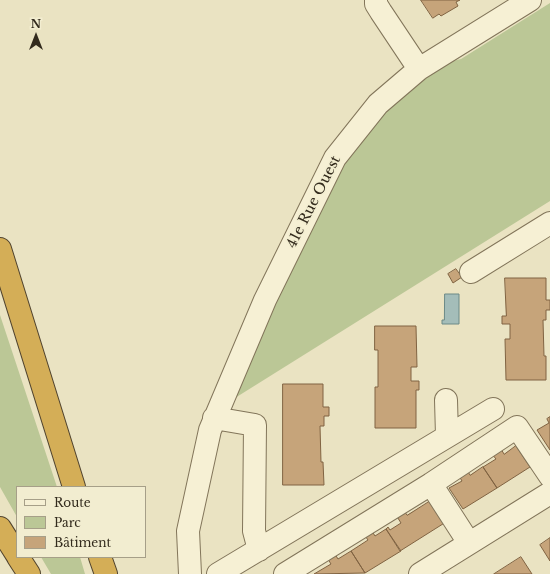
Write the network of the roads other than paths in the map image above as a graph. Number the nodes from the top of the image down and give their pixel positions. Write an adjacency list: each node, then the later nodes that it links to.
1 (376, 0): 4 (street)
2 (530, 0): 3 (street, 41e Rue Ouest)
3 (508, 6): 4 (street, 41e Rue Ouest)
4 (419, 69): 10 (street, 41e Rue Ouest)
5 (550, 223): 7 (street)
6 (0, 249): 14 (highway)
7 (471, 272)
8 (446, 400): 11 (street)
9 (493, 409): 11 (street)
10 (214, 418): 18 (street); 24 (street, 41e Rue Ouest)
11 (447, 436): 18 (street)
12 (550, 476): 13 (street)
13 (431, 484): 17 (street); 26 (street)
14 (74, 486)
15 (550, 493): 17 (street)
16 (0, 528): 19 (highway)
17 (469, 544): 27 (street)
18 (259, 550): 25 (street)
19 (16, 553)
20 (19, 558): 22 (highway)
21 (100, 558): 23 (highway)
22 (29, 574)
23 (106, 574)
24 (190, 574)
25 (218, 574)
26 (285, 574)
27 (420, 574)

